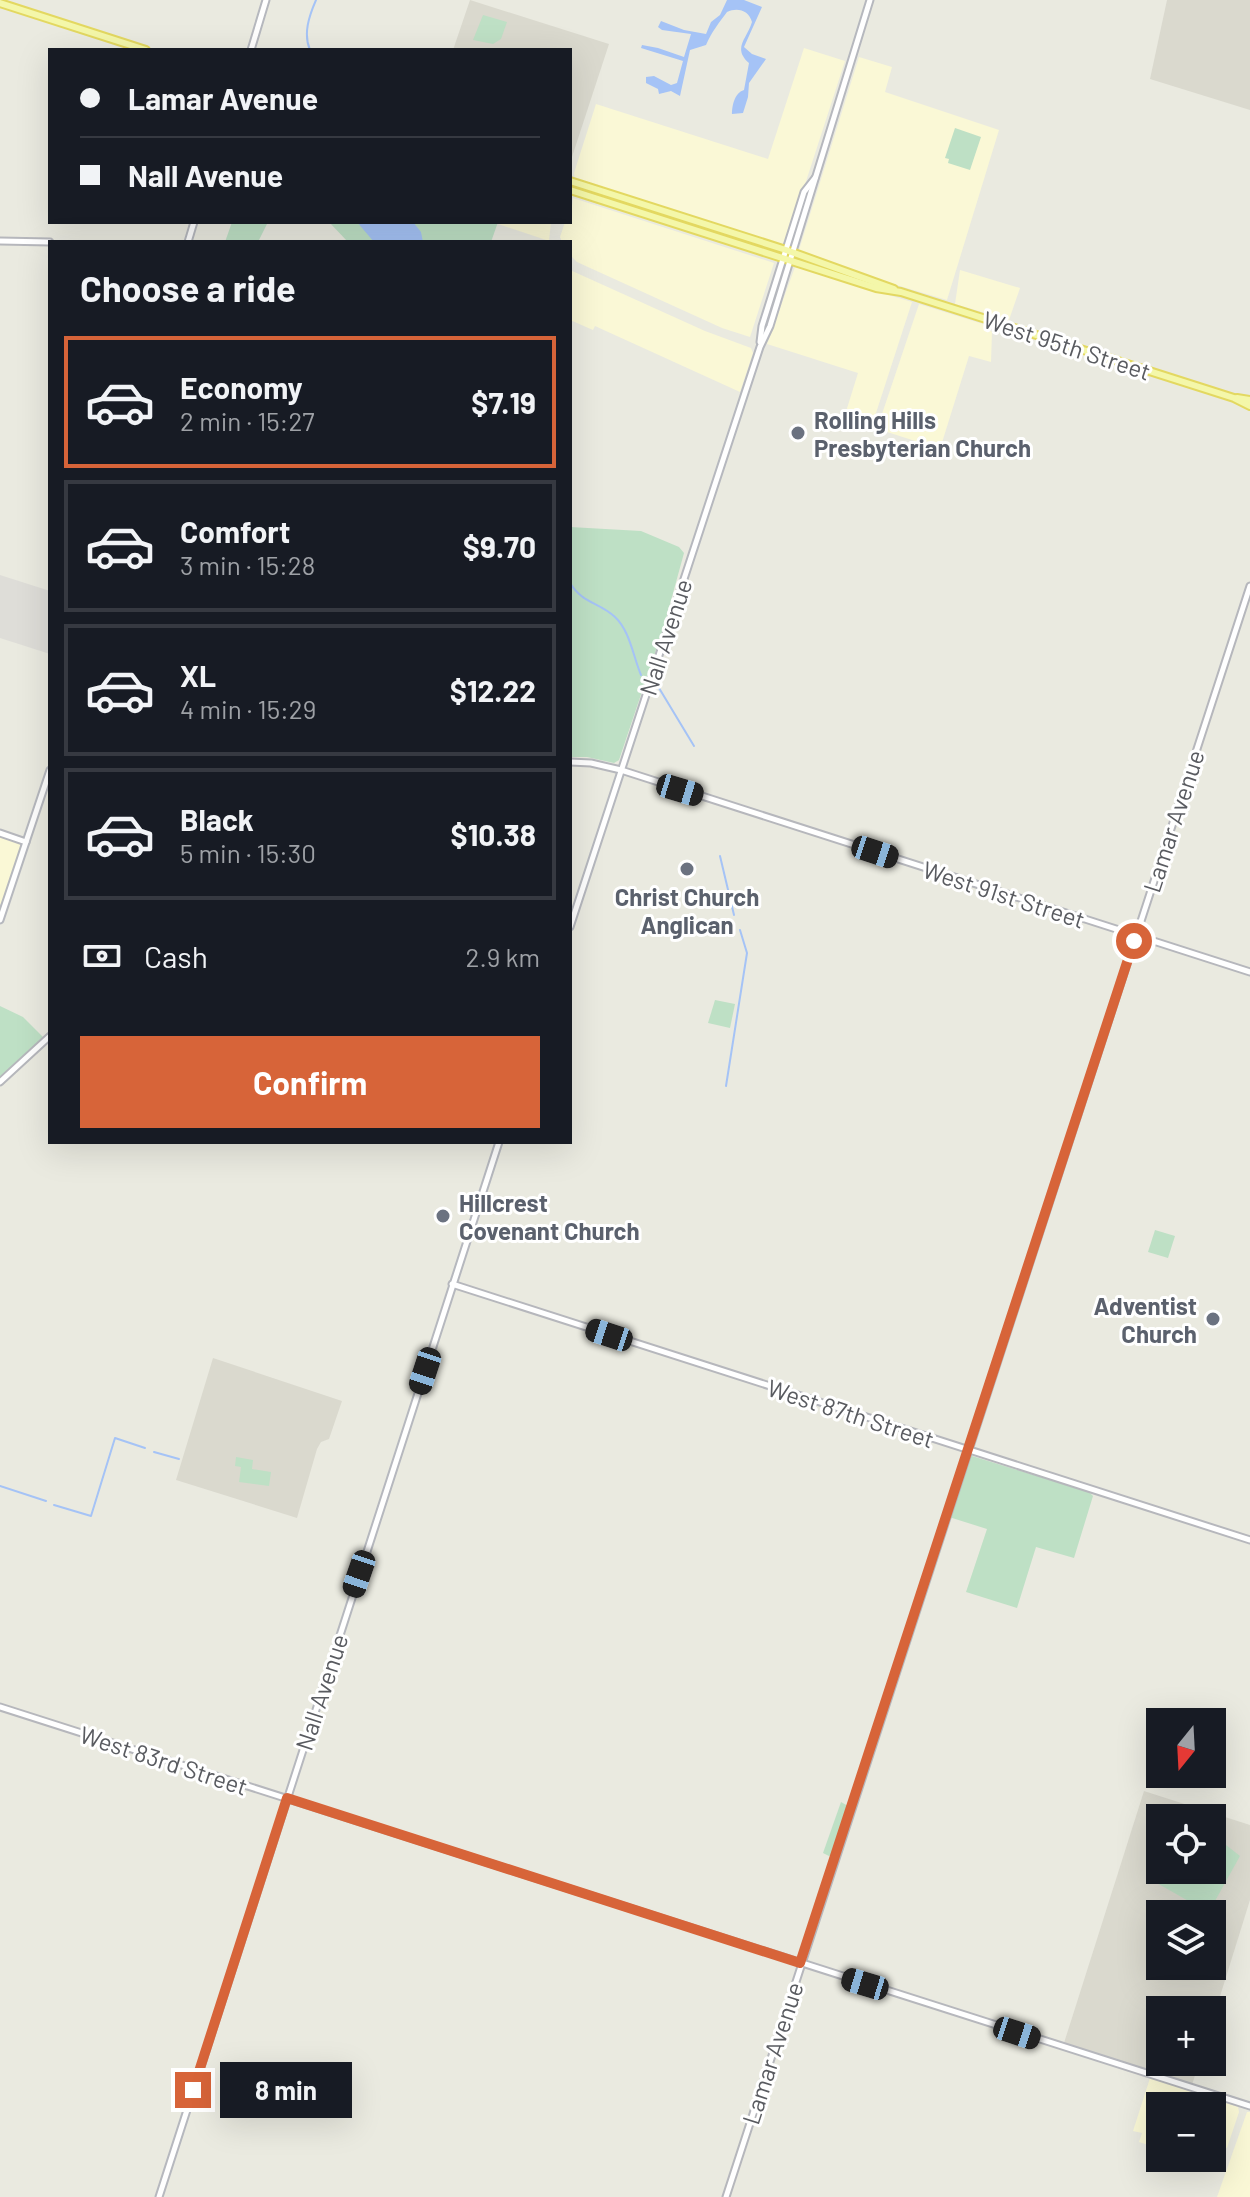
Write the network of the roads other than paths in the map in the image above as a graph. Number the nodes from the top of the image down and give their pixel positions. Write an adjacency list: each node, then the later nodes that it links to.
1 (266, 0): 5 (street)
2 (870, 0): 10 (street, Nall Avenue)
3 (0, 3): 4 (main road)
4 (140, 48)
5 (252, 48)
6 (572, 182): 10 (main road, West 95th Street)
7 (572, 191): 11 (main road, West 95th Street)
8 (0, 241): 9 (street)
9 (48, 242)
10 (790, 251): 11 (street, Nall Avenue); 12 (main road, West 95th Street)
11 (787, 260): 12 (main road, West 95th Street); 18 (street, Nall Avenue)
12 (901, 292): 13 (main road, West 95th Street)
13 (1234, 398): 14 (main road, West 95th Street); 15 (main road, West 95th Street)
14 (1250, 400)
15 (1250, 406)
16 (1250, 586): 24 (street, Lamar Avenue)
17 (572, 762): 18 (street, West 91st Street)
18 (621, 770): 23 (street, Nall Avenue); 24 (street, West 91st Street)
19 (48, 776): 21 (street)
20 (0, 833): 21 (street)
21 (26, 842): 22 (street)
22 (0, 920)
23 (572, 921)
24 (1136, 936): 25 (street, West 91st Street); 30 (street, Lamar Avenue)
25 (1250, 972)
26 (48, 1038): 27 (street)
27 (0, 1082)
28 (498, 1144): 29 (street, Nall Avenue)
29 (452, 1284): 30 (street, West 87th Street); 33 (street, Nall Avenue)
30 (968, 1451): 31 (street, West 87th Street); 34 (street, Lamar Avenue)
31 (1250, 1540)
32 (0, 1707): 33 (street, West 83rd Street)
33 (287, 1798): 34 (street, West 83rd Street); 36 (street, Nall Avenue)
34 (800, 1963): 35 (street, West 83rd Street); 37 (street, Lamar Avenue)
35 (1248, 2108)
36 (159, 2197)
37 (726, 2197)

